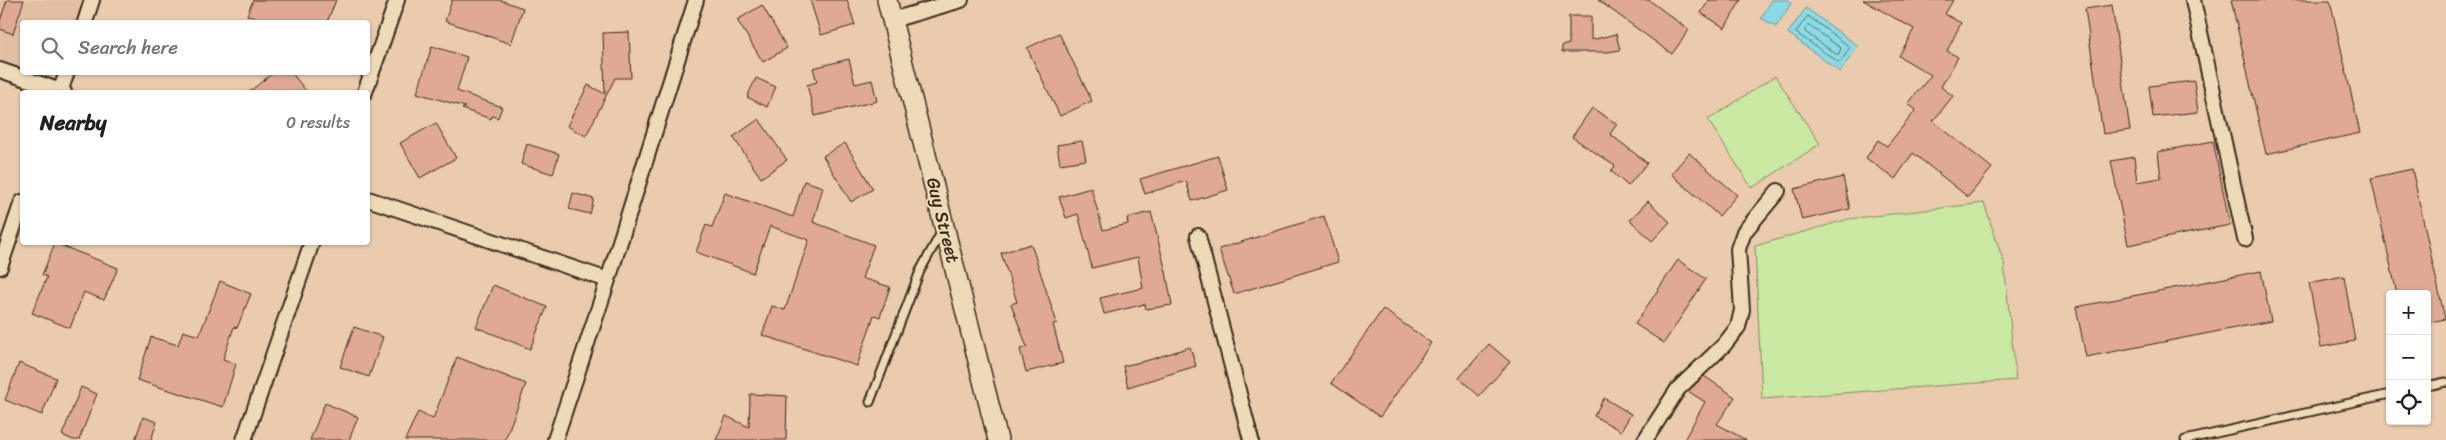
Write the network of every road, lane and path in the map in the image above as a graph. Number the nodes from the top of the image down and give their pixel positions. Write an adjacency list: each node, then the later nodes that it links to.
1 (92, 0): 7 (street)
2 (397, 0): 13 (street)
3 (696, 0): 22 (street)
4 (887, 0): 8 (street, Guy Street)
5 (961, 0): 8 (street)
6 (2193, 0): 19 (street)
7 (86, 20)
8 (892, 20): 17 (street, Guy Street)
9 (0, 70): 11 (street)
10 (66, 75): 12 (street)
11 (56, 90)
12 (62, 90)
13 (366, 90)
14 (1778, 191): 31 (street)
15 (370, 200): 22 (street)
16 (20, 208): 21 (street)
17 (945, 227): 26 (lane); 29 (street, Guy Street)
18 (1198, 236): 30 (street)
19 (2245, 239)
20 (311, 245): 27 (street)
21 (0, 267)
22 (608, 280): 28 (street)
23 (2446, 382): 24 (lane)
24 (2431, 385)
25 (2386, 395): 32 (lane)
26 (870, 402)
27 (244, 440)
28 (555, 440)
29 (998, 440)
30 (1250, 440)
31 (1645, 440)
32 (2186, 440)

